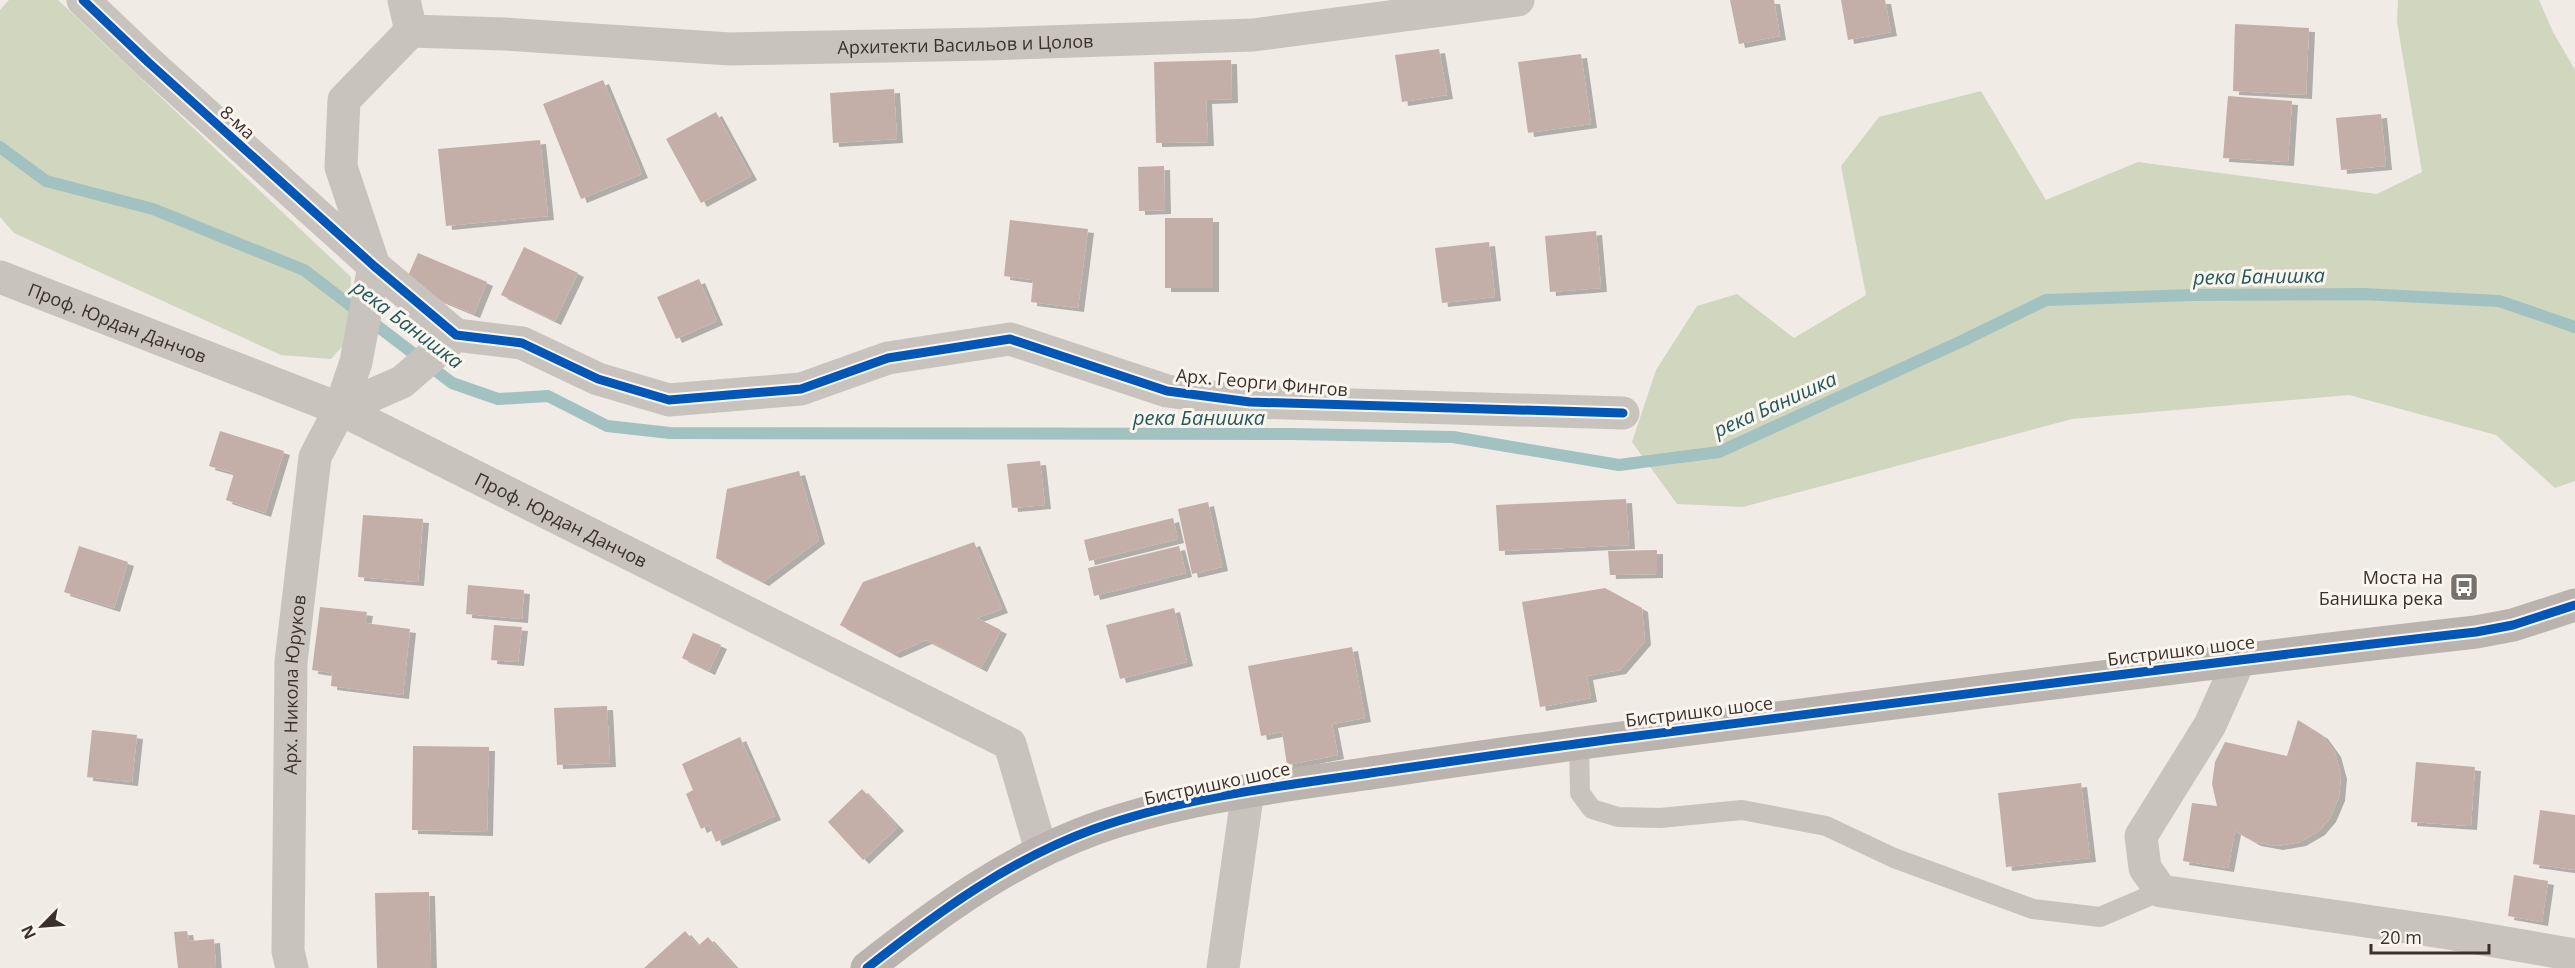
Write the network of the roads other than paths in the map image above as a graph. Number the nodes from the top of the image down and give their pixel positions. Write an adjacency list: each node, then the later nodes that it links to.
1 (83, 0): 4 (street, 8-ма)
2 (1518, 0): 3 (street, Архитекти Васильов и Цолов)
3 (407, 15): 4 (street)
4 (374, 266): 6 (street); 7 (street, Арх. Никола Юруков)
5 (0, 277): 7 (street, Проф. Юрдан Данчов)
6 (456, 334): 7 (street); 8 (street, Арх. Георги Фингов)
7 (340, 409): 13 (street, Проф. Юрдан Данчов); 16 (street, Арх. Никола Юруков)
8 (1623, 413)
9 (2575, 605): 10 (street, Бистришко шосе)
10 (2240, 658): 11 (street, Бистришко шосе); 14 (street)
11 (1579, 743): 12 (street, Бистришко шосе); 14 (lane)
12 (1248, 790): 13 (street, Бистришко шосе); 18 (street)
13 (1041, 850): 17 (street, Бистришко шосе)
14 (2161, 891): 15 (street)
15 (2575, 955)
16 (292, 968)
17 (867, 968)
18 (1223, 968)

